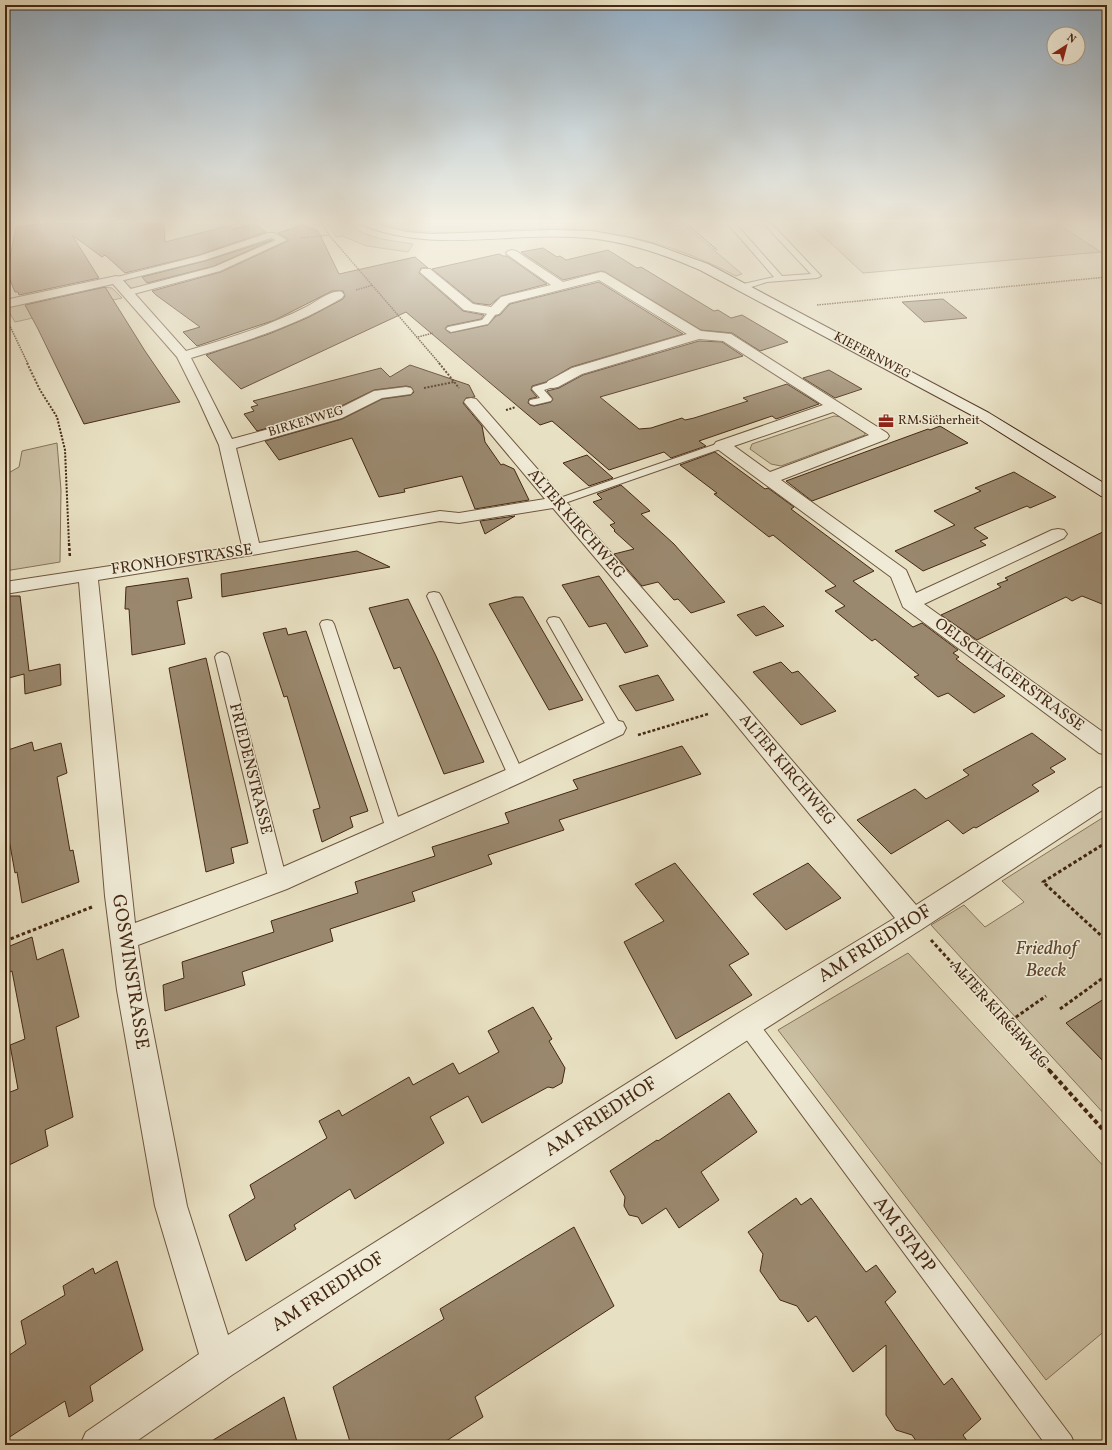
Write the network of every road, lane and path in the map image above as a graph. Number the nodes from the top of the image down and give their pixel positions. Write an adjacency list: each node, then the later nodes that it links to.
1 (67, 291): 11 (street)
2 (131, 291): 9 (lane)
3 (378, 291): 18 (path)
4 (449, 291): 13 (street)
5 (542, 291): 13 (street)
6 (625, 291): 16 (street)
7 (749, 291): 30 (street, KIEFERNWEG)
8 (964, 291): 12 (path)
9 (126, 292): 17 (street)
10 (338, 295): 17 (street)
11 (5, 304)
12 (814, 305)
13 (494, 311): 15 (lane)
14 (8, 321): 34 (path)
15 (451, 329)
16 (698, 335): 19 (street); 23 (street)
17 (183, 356): 27 (street)
18 (454, 382): 20 (path); 21 (path)
19 (554, 384): 22 (lane)
20 (406, 391): 27 (street, BIRKENWEG)
21 (470, 402): 25 (street, ALTER KIRCHWEG)
22 (534, 402): 25 (path)
23 (835, 406): 28 (street); 29 (street)
24 (944, 414): 26 (path)
25 (483, 416): 31 (street, ALTER KIRCHWEG)
26 (916, 424)
27 (227, 445): 33 (street)
28 (722, 445): 29 (street); 31 (lane)
29 (768, 479): 37 (street)
30 (1107, 492)
31 (558, 502): 33 (street, FRONHOFSTRASSE); 41 (street, ALTER KIRCHWEG)
32 (1058, 534): 37 (street, OELSCHLÄGERSTRASSE)
33 (252, 550): 34 (street, FRONHOFSTRASSE)
34 (79, 575): 35 (street, FRONHOFSTRASSE); 49 (street, GOSWINSTRASSE)
35 (5, 588)
36 (434, 596): 44 (lane)
37 (910, 603): 43 (street, OELSCHLÄGERSTRASSE)
38 (554, 620): 42 (lane)
39 (327, 624): 46 (lane)
40 (222, 657): 48 (lane, FRIEDENSTRASSE)
41 (733, 706): 42 (path); 50 (street, ALTER KIRCHWEG)
42 (615, 728): 44 (street)
43 (1107, 746)
44 (516, 775): 46 (street)
45 (1107, 795): 50 (street, AM FRIEDHOF)
46 (394, 829): 48 (street)
47 (1107, 842): 53 (path)
48 (278, 881): 51 (street)
49 (118, 896): 51 (street, GOSWINSTRASSE); 52 (path)
50 (913, 921): 57 (street, AM FRIEDHOF); 58 (path, ALTER KIRCHWEG)
51 (123, 939): 60 (street, GOSWINSTRASSE)
52 (5, 941)
53 (1107, 941)
54 (1107, 975): 56 (path)
55 (1046, 996): 58 (path)
56 (1060, 1009)
57 (747, 1024): 60 (street, AM FRIEDHOF); 62 (lane, AM STAPP)
58 (1006, 1024): 59 (path, ALTER KIRCHWEG)
59 (1107, 1134)
60 (219, 1362): 61 (street, AM FRIEDHOF)
61 (99, 1445)
62 (1062, 1445)

